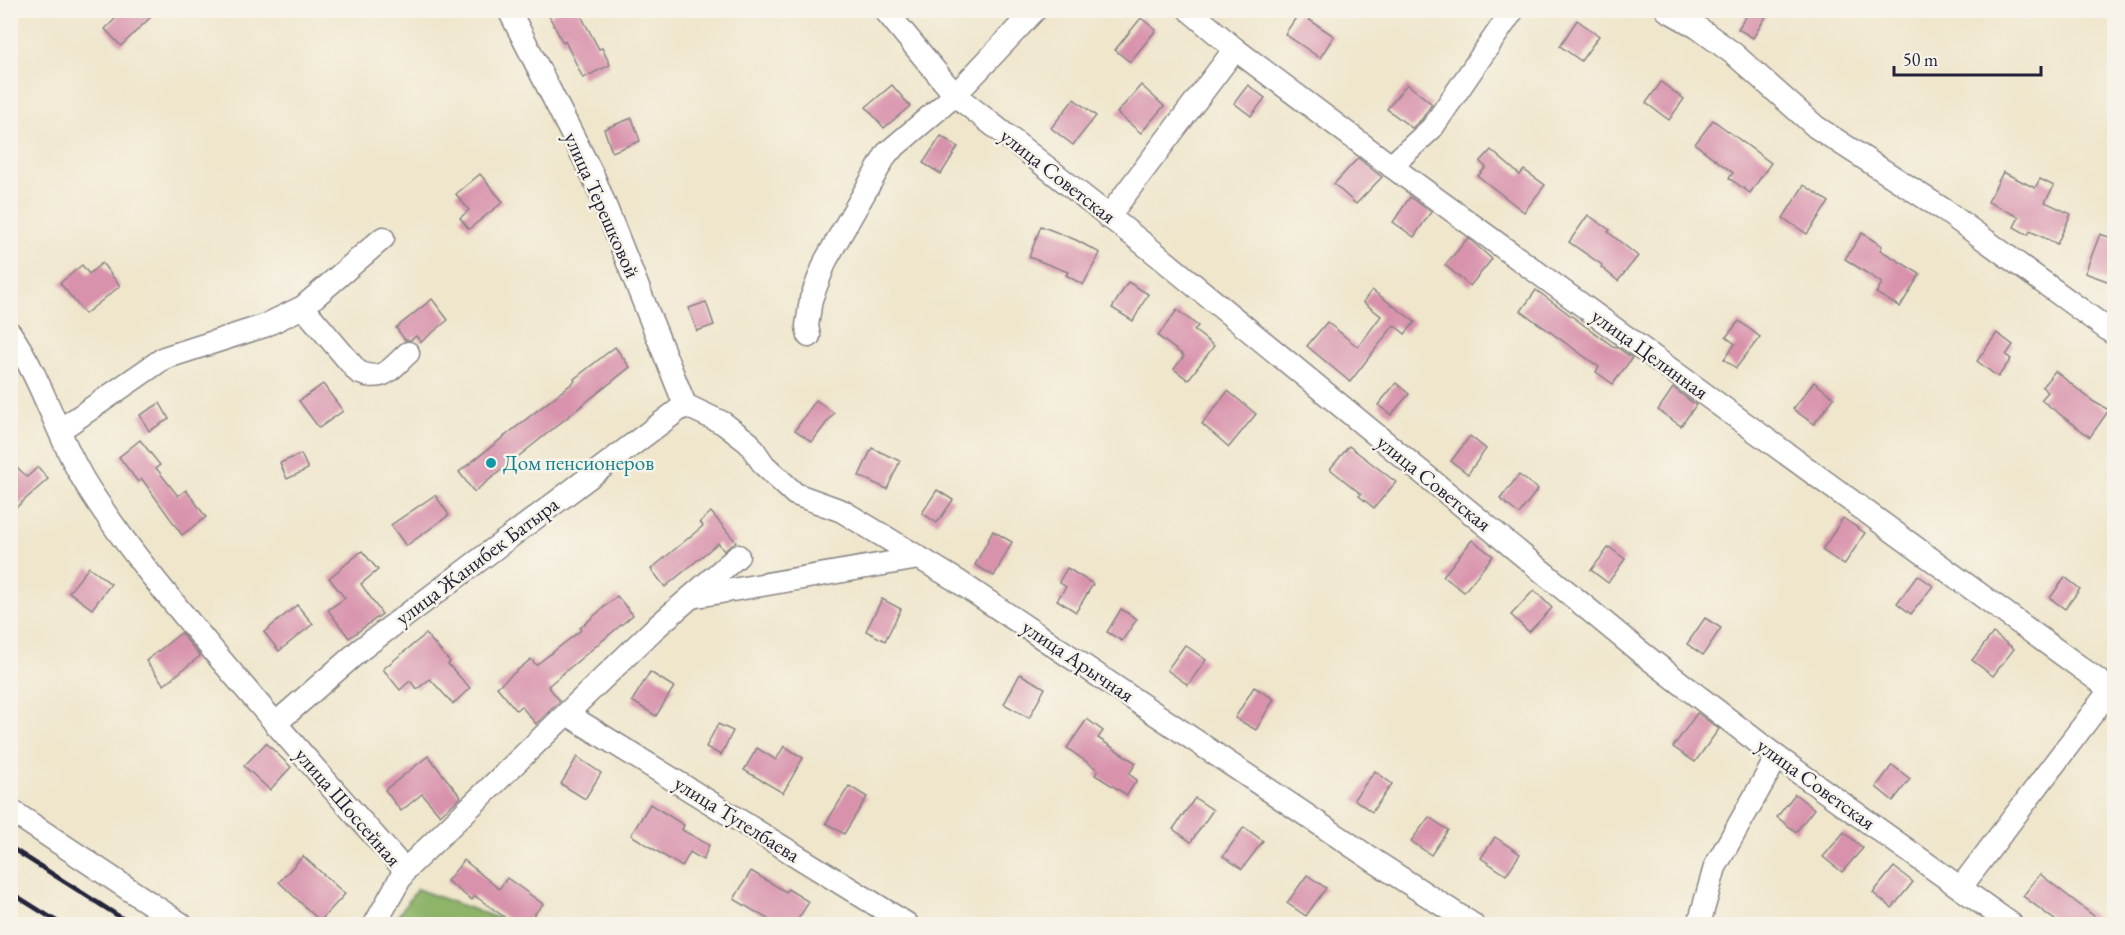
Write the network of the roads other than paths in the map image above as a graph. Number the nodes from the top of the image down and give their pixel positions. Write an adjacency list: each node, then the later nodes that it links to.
1 (509, 10): 17 (street, улица Терешковой)
2 (885, 10): 8 (street, улица Советская)
3 (1035, 10): 8 (street)
4 (1189, 10): 7 (street, улица Целинная)
5 (1514, 10): 9 (street)
6 (1667, 10): 14 (street)
7 (1235, 49): 9 (street, улица Целинная); 10 (street)
8 (955, 95): 10 (street, улица Советская); 15 (street)
9 (1391, 166): 22 (street, улица Целинная)
10 (1108, 216): 25 (street, улица Советская)
11 (383, 238): 12 (street)
12 (303, 307): 16 (street); 18 (street)
13 (10, 333): 18 (street, улица Шоссейная)
14 (2115, 334)
15 (809, 336)
16 (408, 354)
17 (685, 405): 20 (street, улица Арычная); 24 (street, улица Жанибек Батыра)
18 (60, 430): 24 (street, улица Шоссейная)
19 (738, 556): 21 (street)
20 (919, 558): 21 (street); 32 (street, улица Арычная)
21 (691, 597): 23 (street)
22 (2113, 689): 28 (street)
23 (567, 714): 27 (street); 31 (street, улица Тугелбаева)
24 (275, 724): 27 (street, улица Шоссейная)
25 (1777, 757): 28 (street, улица Советская); 33 (street)
26 (10, 810): 29 (street)
27 (405, 870): 30 (street, улица Шоссейная)
28 (1961, 887): 34 (street, улица Советская)
29 (181, 924)
30 (375, 924)
31 (907, 924)
32 (1472, 924)
33 (1699, 924)
34 (2011, 924)

